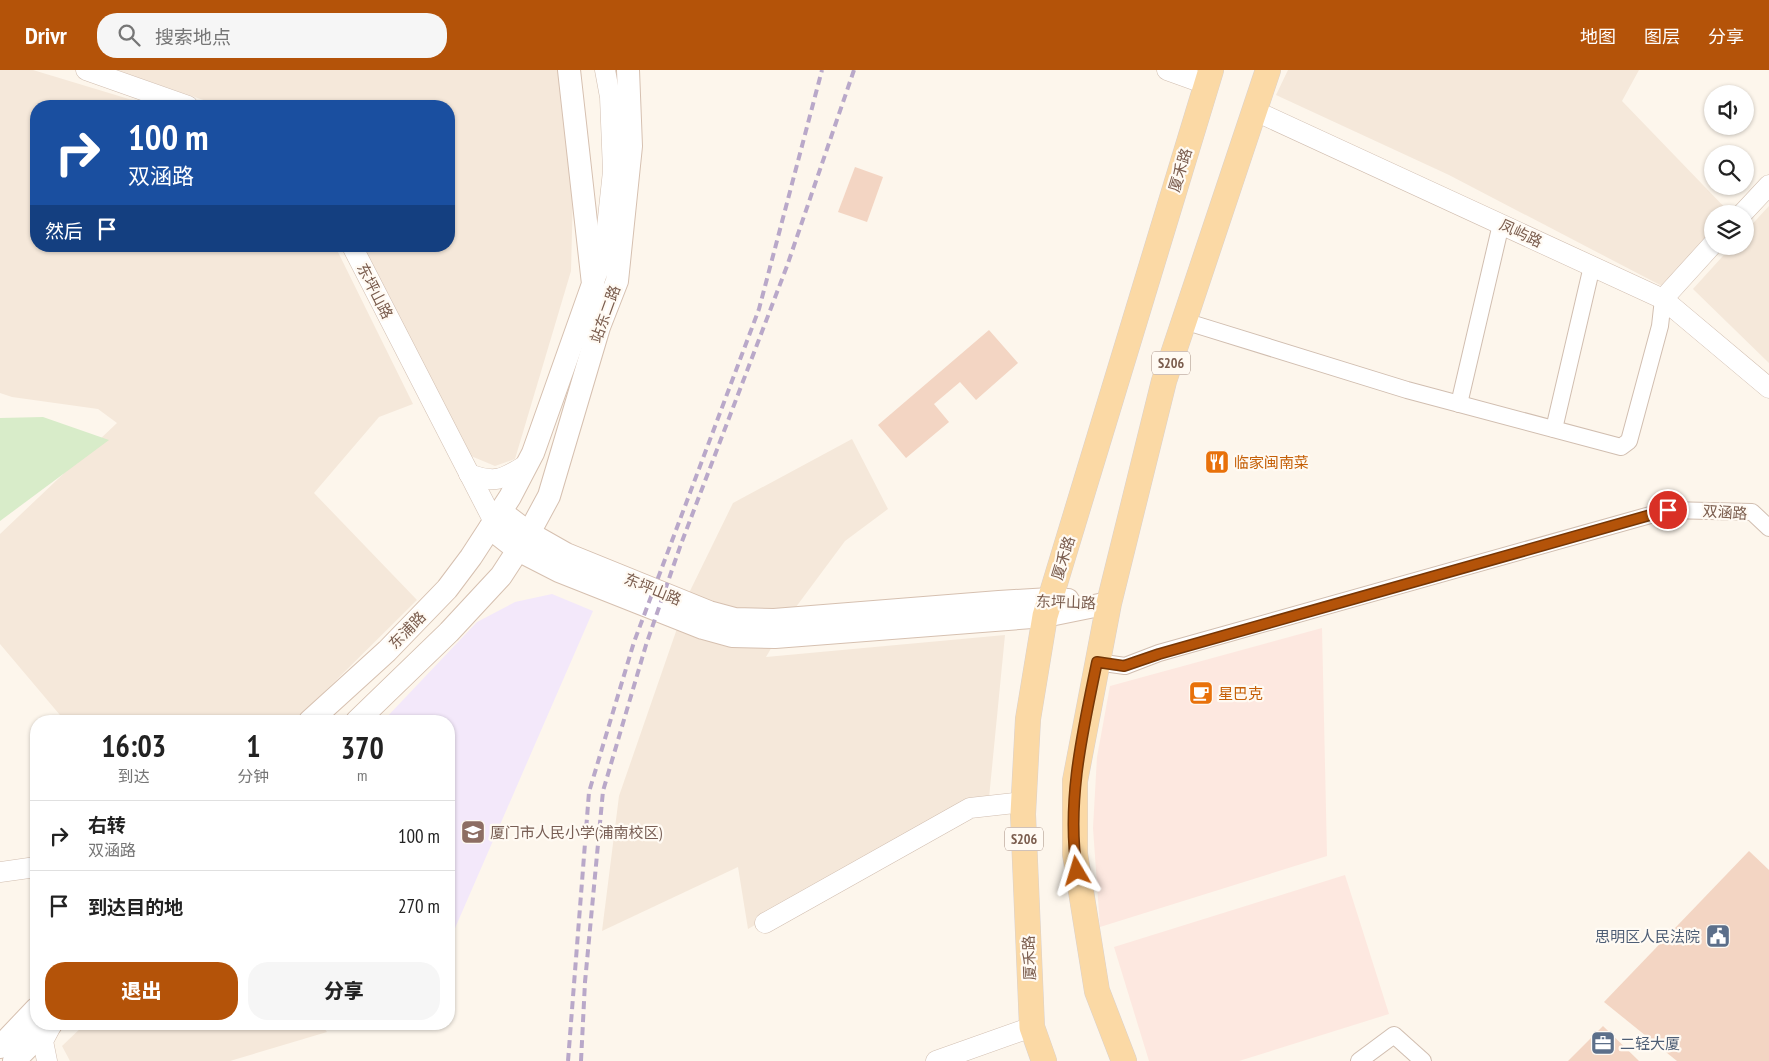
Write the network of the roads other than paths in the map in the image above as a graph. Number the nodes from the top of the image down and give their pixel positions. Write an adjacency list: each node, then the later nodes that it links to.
1 (86, 70): 8 (street)
2 (569, 70): 16 (main road)
3 (605, 70): 16 (street)
4 (628, 70): 26 (main road, 站东二路)
5 (1168, 70): 7 (street)
6 (1268, 70): 9 (main road, S206)
7 (1209, 77): 28 (main road, 厦禾路 / S206)
8 (171, 100)
9 (1253, 110): 12 (street, 凤屿路); 18 (main road, S206)
10 (1769, 185): 11 (street)
11 (1750, 205)
12 (1501, 224): 15 (street, 凤屿路); 20 (street)
13 (355, 252): 23 (street, 东坪山路)
14 (1704, 254): 17 (street)
15 (1592, 266): 17 (street, 凤屿路); 21 (street)
16 (593, 284): 22 (main road, 东浦路)
17 (1663, 298): 19 (street, 凤屿路); 21 (street)
18 (1184, 321): 20 (street); 27 (main road, S206)
19 (1769, 388)
20 (1459, 404): 21 (street)
21 (1554, 430)
22 (526, 465): 23 (street); 24 (main road, 东浦路)
23 (469, 474): 24 (street, 东坪山路)
24 (495, 520): 26 (main road, 东坪山路); 30 (main road, 东浦路)
25 (1769, 528): 29 (street, 双涵路)
26 (528, 534): 28 (main road, 东坪山路); 31 (main road, 东浦路)
27 (1109, 603): 28 (main road, 东坪山路); 29 (main road, S206)
28 (1047, 608): 32 (main road, 厦禾路 / S206)
29 (1097, 662): 36 (main road, S206)
30 (317, 715)
31 (363, 715)
32 (1024, 802): 35 (street); 38 (main road, 厦禾路 / S206)
33 (30, 868): 34 (street)
34 (0, 872)
35 (765, 923)
36 (1105, 1012): 46 (main road, S206); 47 (main road, S206)
37 (30, 1015): 41 (main road)
38 (1032, 1027): 44 (street); 45 (main road, 厦禾路 / S206)
39 (46, 1030): 42 (main road)
40 (49, 1030): 43 (street)
41 (0, 1047)
42 (14, 1061)
43 (47, 1061)
44 (936, 1061)
45 (1044, 1061)
46 (1118, 1061)
47 (1124, 1061)
48 (1359, 1061): 49 (street)
49 (1423, 1061)

